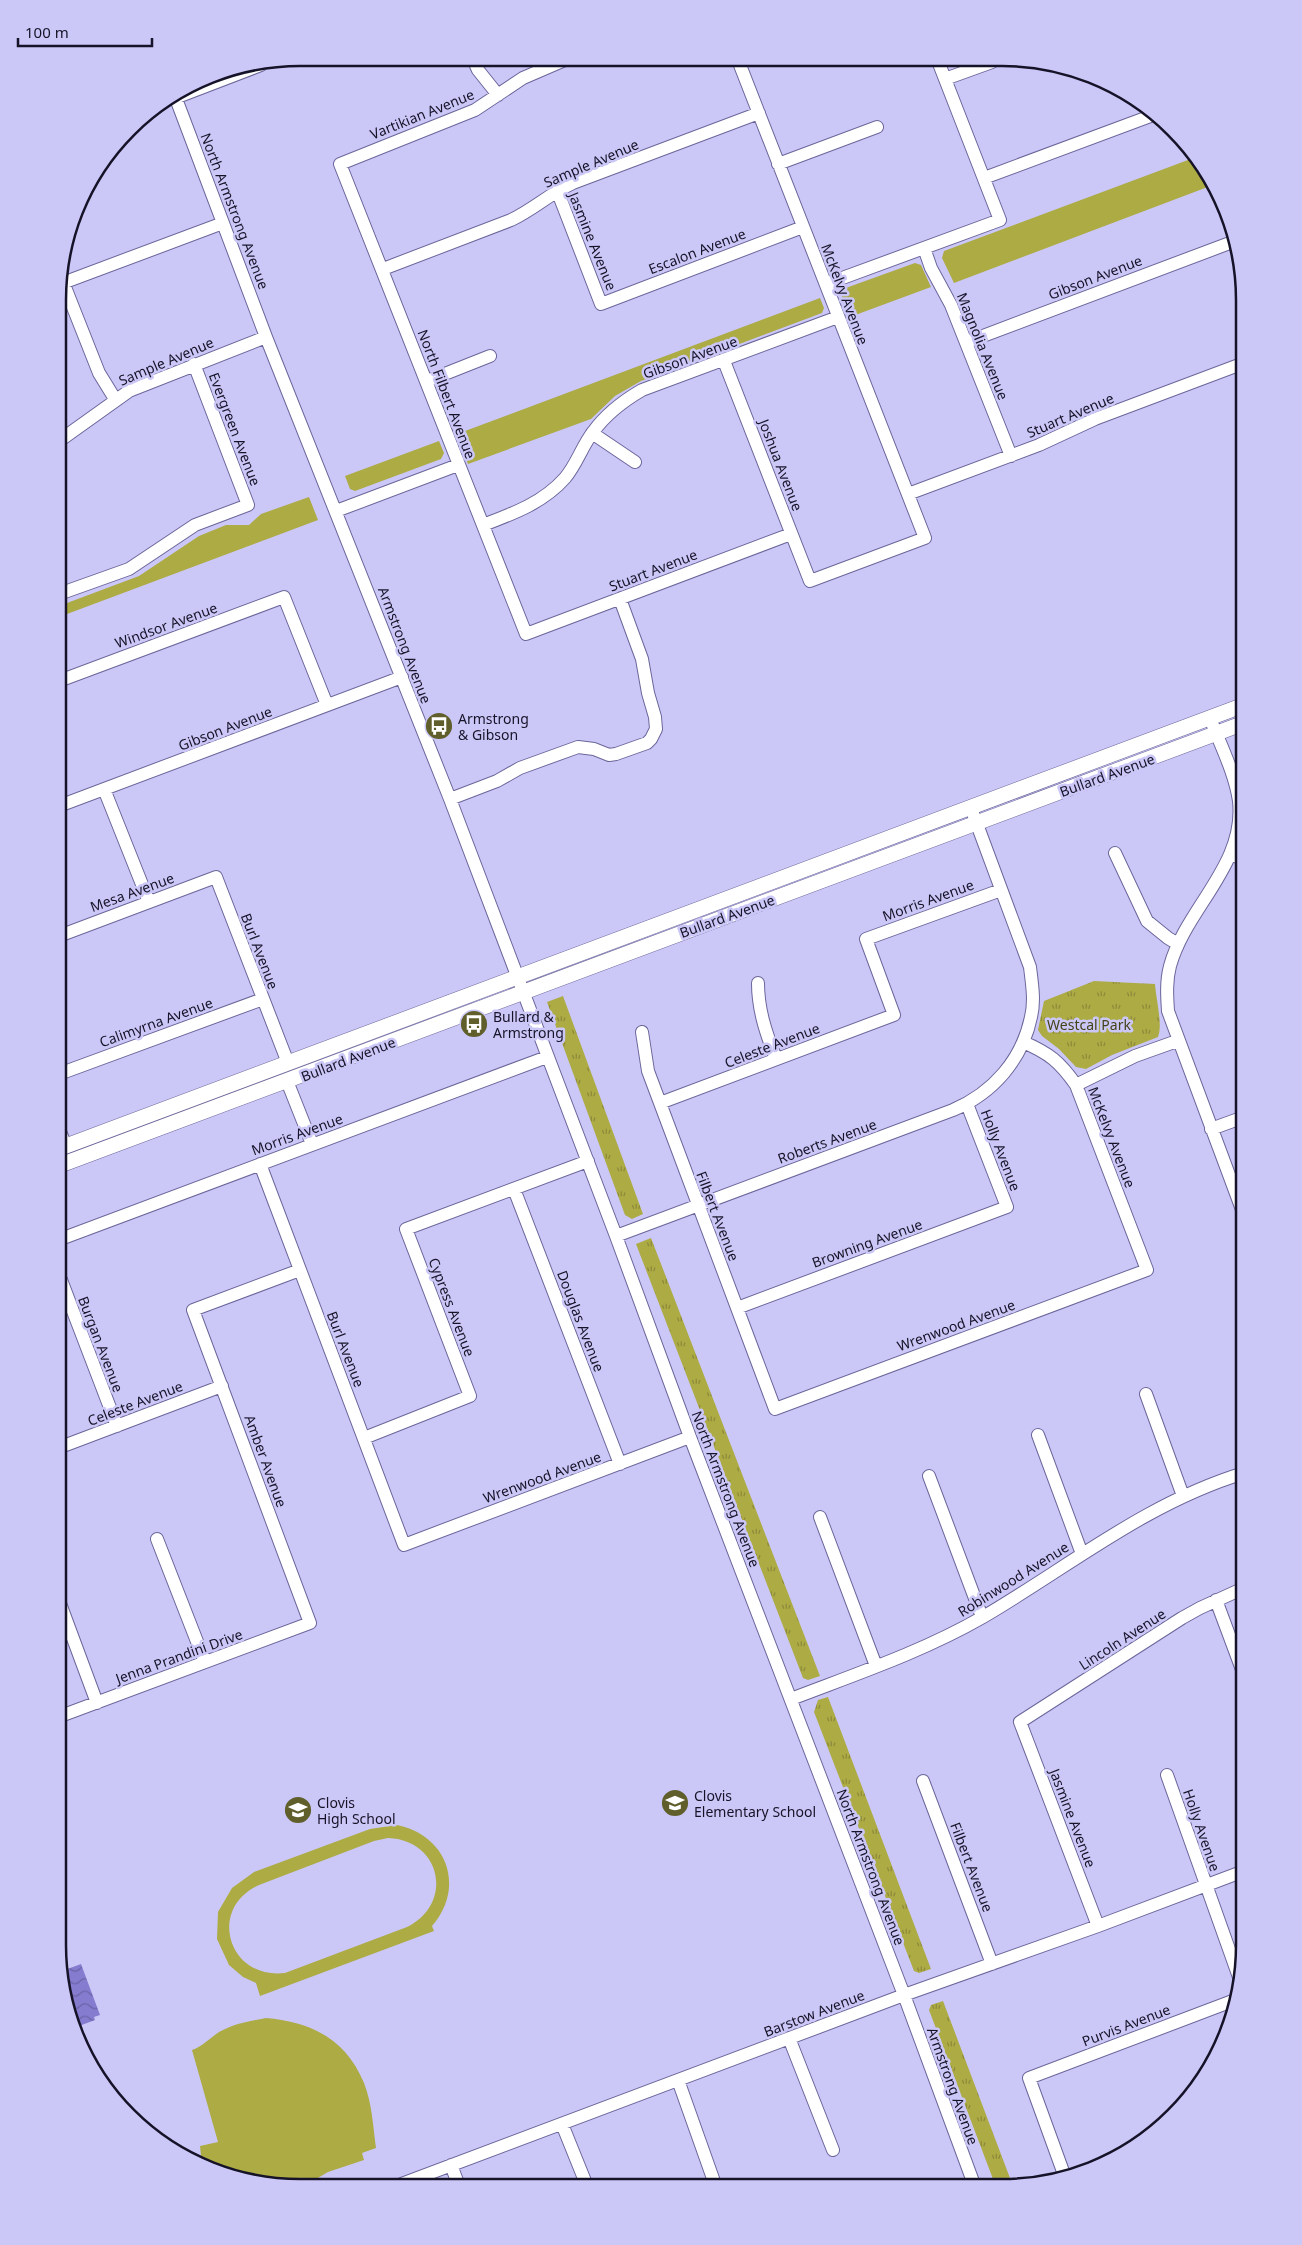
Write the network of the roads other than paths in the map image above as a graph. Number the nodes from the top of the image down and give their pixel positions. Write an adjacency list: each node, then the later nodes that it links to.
1 (476, 66): 7 (street)
2 (550, 66): 7 (street, Vartikian Avenue)
3 (740, 66): 9 (street, McKelvy Avenue)
4 (940, 66): 6 (street)
5 (981, 66): 6 (street)
6 (945, 79): 14 (street)
7 (498, 95): 12 (street, Vartikian Avenue)
8 (177, 102): 16 (street, North Armstrong Avenue)
9 (759, 113): 13 (street, McKelvy Avenue); 15 (street, Sample Avenue)
10 (1147, 117): 14 (street)
11 (877, 126): 13 (street)
12 (340, 164): 20 (street, North Filbert Avenue)
13 (778, 164): 17 (street, McKelvy Avenue)
14 (984, 178): 19 (street)
15 (557, 190): 20 (street, Sample Avenue); 24 (street, Jasmine Avenue)
16 (223, 223): 21 (street); 26 (street, North Armstrong Avenue)
17 (803, 227): 22 (street, McKelvy Avenue); 24 (street, Escalon Avenue)
18 (1229, 243): 27 (street, Gibson Avenue)
19 (924, 248): 22 (street); 27 (street, Magnolia Avenue)
20 (383, 269): 32 (street, North Filbert Avenue)
21 (67, 281)
22 (826, 284): 25 (street, McKelvy Avenue)
23 (66, 296): 33 (street)
24 (601, 304)
25 (838, 317): 29 (street, Gibson Avenue); 39 (street, McKelvy Avenue)
26 (266, 337): 30 (street, Sample Avenue); 40 (street, Armstrong Avenue)
27 (967, 342): 36 (street, Magnolia Avenue)
28 (490, 356): 32 (street)
29 (724, 361): 34 (street, Gibson Avenue); 42 (street, Joshua Avenue)
30 (194, 364): 33 (street, Sample Avenue); 44 (street, Evergreen Avenue)
31 (1236, 366): 36 (street, Stuart Avenue)
32 (427, 381): 38 (street, North Filbert Avenue)
33 (115, 399): 35 (street, Sample Avenue)
34 (592, 433): 37 (street); 41 (street, Gibson Avenue)
35 (66, 436)
36 (1011, 456): 39 (street, Stuart Avenue)
37 (635, 462)
38 (458, 465): 40 (street); 41 (street, North Filbert Avenue)
39 (908, 494): 43 (street, McKelvy Avenue)
40 (336, 511): 48 (street, Armstrong Avenue)
41 (483, 525): 46 (street, North Filbert Avenue)
42 (791, 534): 43 (street, Joshua Avenue); 45 (street, Stuart Avenue)
43 (810, 581)
44 (66, 591)
45 (620, 599): 46 (street, Stuart Avenue); 56 (street)
46 (526, 634)
47 (66, 677): 49 (street, Windsor Avenue)
48 (402, 677): 49 (street, Gibson Avenue); 56 (street, Armstrong Avenue)
49 (327, 705): 55 (street, Gibson Avenue)
50 (1236, 708): 51 (main road, Bullard Avenue)
51 (1210, 718): 53 (street); 58 (main road, Bullard Avenue)
52 (1236, 726): 53 (main road, Bullard Avenue)
53 (1216, 734): 54 (street); 59 (main road, Bullard Avenue)
54 (1236, 788)
55 (104, 789): 57 (street, Gibson Avenue); 66 (street)
56 (450, 798): 69 (street, Armstrong Avenue)
57 (66, 803)
58 (971, 808): 59 (street); 69 (main road, Bullard Avenue)
59 (977, 823): 65 (street); 71 (main road, Bullard Avenue)
60 (1236, 832): 62 (street)
61 (1114, 853): 68 (street)
62 (1231, 854): 63 (street); 68 (street)
63 (1236, 856)
64 (216, 877): 66 (street, Mesa Avenue); 72 (street, Burl Avenue)
65 (1001, 890): 73 (street, Morris Avenue); 76 (street)
66 (149, 902): 67 (street, Mesa Avenue)
67 (66, 933)
68 (1178, 944): 75 (street)
69 (517, 978): 71 (street, Armstrong Avenue); 79 (main road, Bullard Avenue)
70 (758, 983): 78 (street)
71 (523, 993): 77 (street, North Armstrong Avenue); 81 (main road, Bullard Avenue)
72 (263, 999): 79 (street, Burl Avenue); 80 (street, Calimyrna Avenue)
73 (894, 1015): 78 (street, Celeste Avenue)
74 (642, 1032): 83 (street, Filbert Avenue)
75 (1177, 1041): 82 (street); 87 (street)
76 (1023, 1042): 82 (street, McKelvy Avenue); 84 (street, Roberts Avenue)
77 (548, 1057): 88 (street, Morris Avenue); 90 (street, North Armstrong Avenue)
78 (776, 1059): 83 (street, Celeste Avenue)
79 (288, 1063): 85 (main road, Bullard Avenue); 89 (main road, Bullard Avenue)
80 (66, 1071)
81 (287, 1082): 85 (main road, Bullard Avenue); 88 (street)
82 (1076, 1085): 100 (street, McKelvy Avenue)
83 (660, 1103): 95 (street, Filbert Avenue)
84 (967, 1104): 95 (street, Roberts Avenue); 96 (street, Holly Avenue)
85 (210, 1109): 91 (main road, Bullard Avenue)
86 (1236, 1120): 87 (street)
87 (1211, 1129): 94 (street)
88 (312, 1144): 92 (street, Morris Avenue)
89 (66, 1146)
90 (588, 1161): 93 (street); 97 (street, North Armstrong Avenue)
91 (66, 1163)
92 (260, 1164): 98 (street, Morris Avenue); 99 (street, Burl Avenue)
93 (514, 1189): 109 (street, Cypress Avenue); 111 (street, Douglas Avenue)
94 (1236, 1194)
95 (698, 1205): 97 (street, Roberts Avenue); 102 (street, Filbert Avenue)
96 (1007, 1207): 102 (street, Browning Avenue)
97 (616, 1236): 108 (street, North Armstrong Avenue)
98 (66, 1237)
99 (300, 1270): 103 (street, Amber Avenue); 109 (street, Burl Avenue)
100 (1147, 1270): 105 (street, Wrenwood Avenue)
101 (66, 1293): 106 (street, Burgan Avenue)
102 (737, 1308): 105 (street, Filbert Avenue)
103 (222, 1386): 106 (street, Celeste Avenue); 123 (street, Amber Avenue)
104 (1146, 1394): 114 (street)
105 (775, 1409)
106 (117, 1426): 110 (street, Celeste Avenue)
107 (1038, 1435): 118 (street)
108 (690, 1437): 111 (street, Wrenwood Avenue); 127 (street, North Armstrong Avenue)
109 (364, 1438): 117 (street, Burl Avenue)
110 (66, 1445)
111 (620, 1464): 117 (street, Wrenwood Avenue)
112 (929, 1476): 121 (street)
113 (1236, 1476): 114 (street, Robinwood Avenue)
114 (1184, 1496): 118 (street, Robinwood Avenue)
115 (820, 1517): 126 (street)
116 (157, 1538): 125 (street)
117 (404, 1545)
118 (1082, 1554): 121 (street, Robinwood Avenue)
119 (1236, 1591): 120 (street, Lincoln Avenue)
120 (1216, 1600): 124 (street); 130 (street, Lincoln Avenue)
121 (982, 1617): 126 (street, Robinwood Avenue)
122 (66, 1620): 128 (street)
123 (310, 1623): 125 (street, Jenna Prandini Drive)
124 (1236, 1653)
125 (205, 1662): 128 (street, Jenna Prandini Drive)
126 (876, 1666): 127 (street, Robinwood Avenue)
127 (791, 1699): 138 (street, North Armstrong Avenue)
128 (97, 1703): 129 (street, Jenna Prandini Drive)
129 (66, 1714)
130 (1020, 1722): 135 (street, Jasmine Avenue)
131 (1167, 1775): 134 (street, Holly Avenue)
132 (923, 1781): 136 (street, Filbert Avenue)
133 (1236, 1873): 134 (street, Barstow Avenue)
134 (1205, 1886): 135 (street, Barstow Avenue); 137 (street, Holly Avenue)
135 (1098, 1926): 136 (street, Barstow Avenue)
136 (992, 1964): 138 (street, Barstow Avenue)
137 (1235, 1966)
138 (904, 1995): 140 (street, Barstow Avenue); 150 (street, Armstrong Avenue)
139 (1229, 2002): 145 (street, Purvis Avenue)
140 (789, 2038): 141 (street, Barstow Avenue); 143 (street)
141 (678, 2080): 142 (street, Barstow Avenue); 149 (street)
142 (562, 2124): 144 (street, Barstow Avenue); 148 (street)
143 (833, 2150)
144 (451, 2165): 146 (street, Barstow Avenue); 147 (street)
145 (1063, 2171)
146 (414, 2179)
147 (456, 2179)
148 (584, 2179)
149 (713, 2179)
150 (971, 2179)

